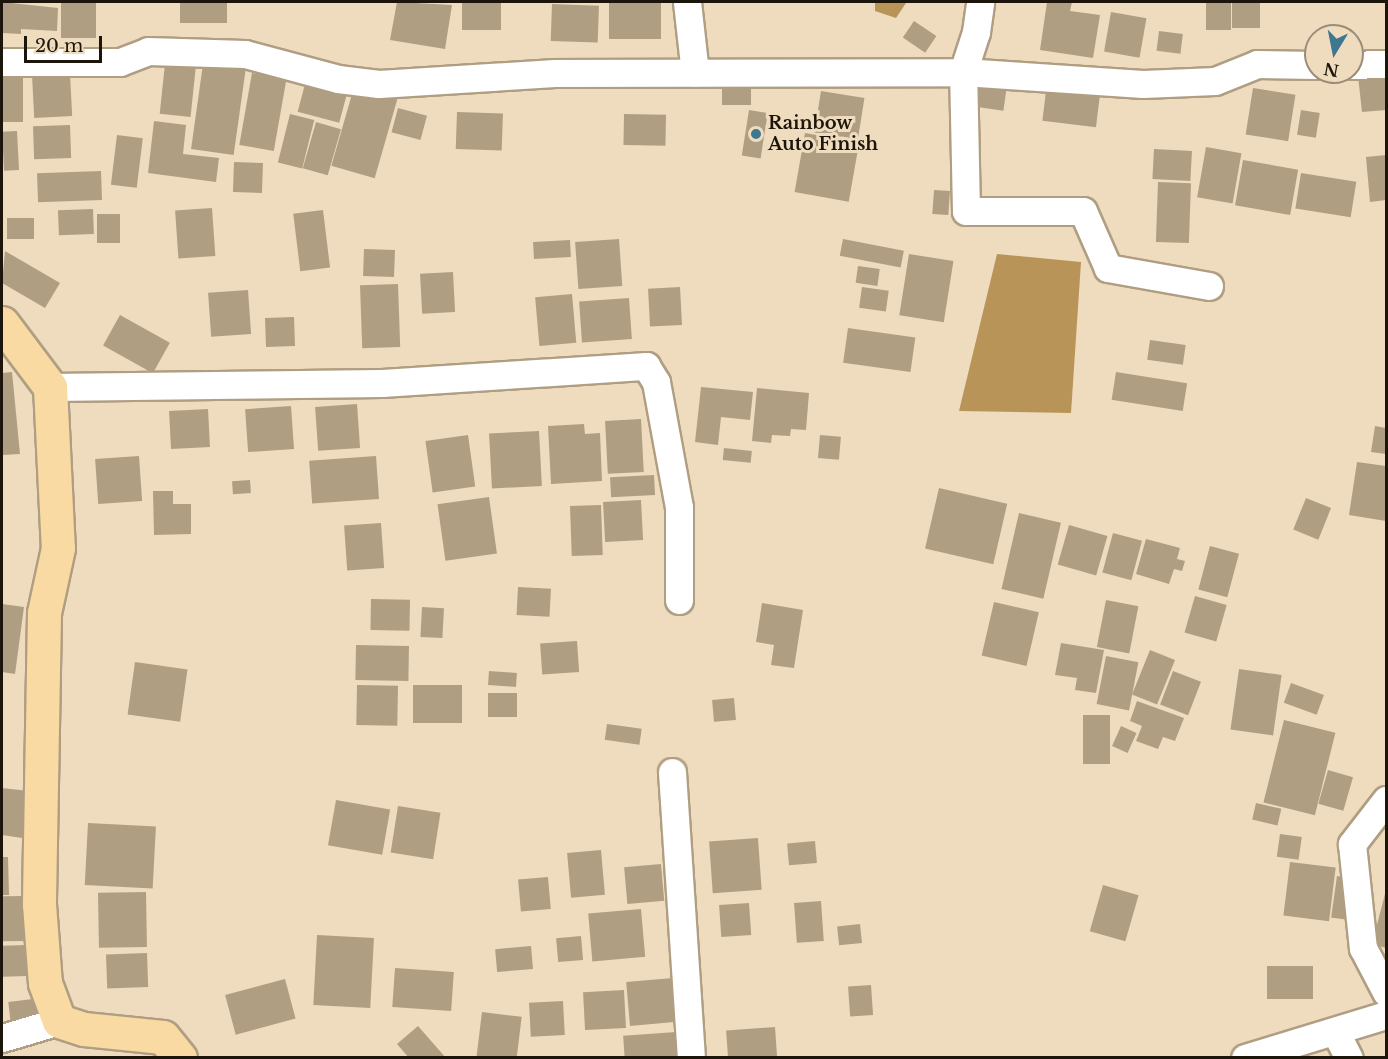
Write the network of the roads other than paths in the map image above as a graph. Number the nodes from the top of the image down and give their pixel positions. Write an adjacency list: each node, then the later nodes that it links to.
1 (687, 2): 8 (street)
2 (981, 2): 7 (street)
3 (2, 62): 8 (street)
4 (1386, 64): 6 (street)
5 (1304, 65): 7 (street)
6 (1364, 65)
7 (963, 72): 8 (street); 9 (street)
8 (695, 73)
9 (1209, 286)
10 (2, 323): 11 (main road)
11 (50, 387): 12 (street); 17 (main road)
12 (679, 600)
13 (672, 772): 21 (street)
14 (1386, 800): 15 (street)
15 (1386, 992)
16 (1386, 1015): 18 (street)
17 (59, 1021): 19 (street); 20 (main road)
18 (1335, 1031): 22 (street); 23 (street)
19 (2, 1038)
20 (180, 1058)
21 (691, 1058)
22 (1245, 1058)
23 (1349, 1058)

